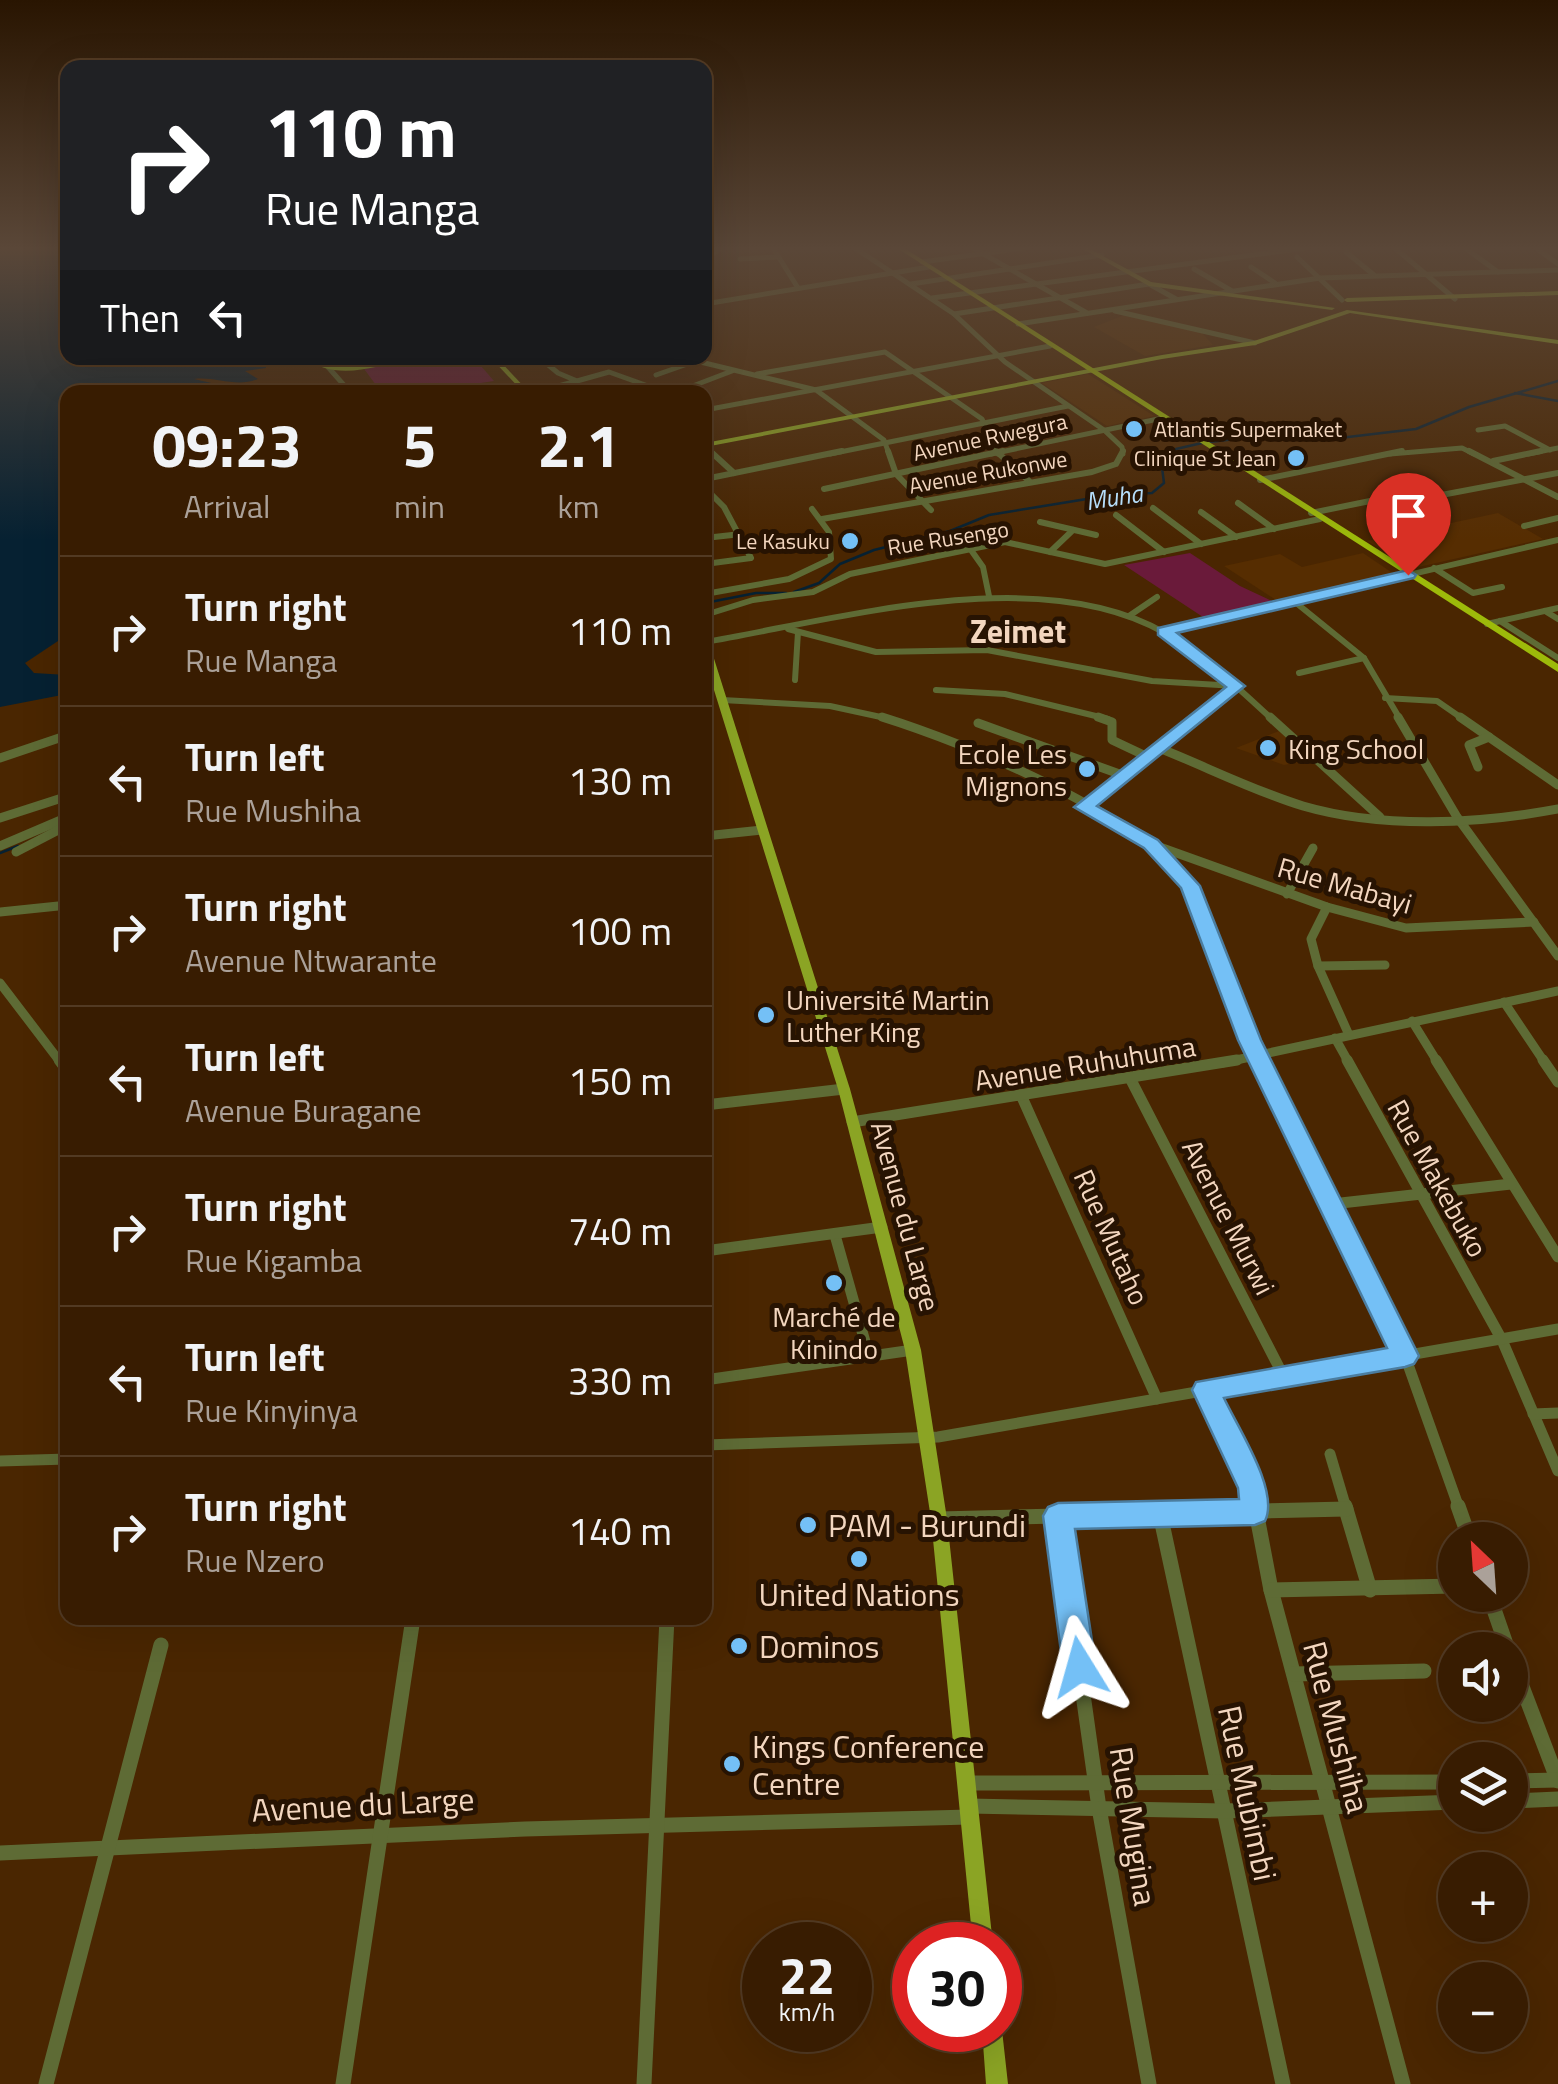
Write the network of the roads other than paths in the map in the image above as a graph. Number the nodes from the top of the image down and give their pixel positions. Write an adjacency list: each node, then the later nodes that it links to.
1 (987, 345): 5 (street)
2 (1231, 345): 4 (main road)
3 (1050, 346): 5 (street); 15 (highway)
4 (1219, 347): 15 (main road)
5 (998, 356): 16 (street); 21 (street)
6 (317, 365): 12 (main road)
7 (348, 365): 12 (main road)
8 (498, 365): 23 (main road)
9 (548, 365): 20 (street)
10 (684, 365): 19 (street)
11 (712, 365): 14 (street)
12 (327, 368): 22 (street)
13 (592, 368): 17 (street)
14 (734, 370): 18 (street); 26 (street)
15 (1089, 370): 21 (main road); 32 (highway)
16 (914, 372): 18 (street); 27 (street); 28 (street)
17 (602, 374): 20 (street); 25 (street)
18 (758, 374): 27 (street)
19 (656, 375)
20 (576, 381): 24 (street)
21 (1031, 381): 28 (main road); 29 (street)
22 (343, 385)
23 (517, 385)
24 (561, 385)
25 (646, 385)
26 (695, 385)
27 (816, 390): 30 (street); 31 (street)
28 (948, 396): 31 (main road); 33 (street)
29 (1068, 406): 33 (street); 34 (street)
30 (712, 409)
31 (853, 414): 36 (main road); 37 (street)
32 (1163, 418): 34 (street, Avenue Rwegura); 47 (highway)
33 (985, 423): 37 (street); 40 (street)
34 (1104, 430): 40 (street, Avenue Rwegura); 48 (street, Avenue Rukonwe)
35 (1478, 430): 38 (street)
36 (712, 443)
37 (886, 443): 43 (street); 44 (street)
38 (1554, 449): 41 (street)
39 (712, 452): 43 (street)
40 (997, 453): 44 (street, Avenue Rwegura); 48 (street)
41 (1492, 462): 46 (street); 47 (street)
42 (1558, 472): 46 (street, Rue Rusengo)
43 (734, 474): 45 (street)
44 (896, 474): 50 (street, Avenue Rwegura); 54 (street)
45 (712, 478)
46 (1525, 479): 51 (street); 61 (street, Rue Rusengo)
47 (1260, 480): 61 (highway)
48 (1029, 481): 54 (street, Avenue Rukonwe)
49 (1558, 486): 51 (street)
50 (824, 490)
51 (1544, 490): 53 (street)
52 (712, 495): 68 (street)
53 (1558, 497)
54 (922, 501): 58 (street); 63 (street, Avenue Rukonwe)
55 (1238, 503): 66 (street)
56 (1153, 508): 73 (street)
57 (812, 509): 63 (street)
58 (931, 510)
59 (1201, 512): 71 (street)
60 (1116, 515): 76 (street)
61 (1316, 516): 66 (street, Rue Rusengo); 79 (highway)
62 (1558, 518): 65 (street)
63 (822, 519): 81 (street)
64 (1040, 522): 67 (street)
65 (1524, 526)
66 (1274, 529): 71 (street, Rue Rusengo)
67 (1074, 530): 69 (street); 75 (street)
68 (741, 534): 70 (street); 77 (street)
69 (1096, 535)
70 (712, 537)
71 (1236, 537): 73 (street, Rue Rusengo)
72 (1558, 540): 78 (street)
73 (1201, 544): 76 (street, Rue Rusengo)
74 (970, 550): 75 (street, Rue Rusengo); 82 (street); 87 (street, Rue Rusengo)
75 (1050, 552): 76 (street, Rue Rusengo)
76 (1164, 552)
77 (712, 563)
78 (1434, 568): 79 (street); 80 (street)
79 (1408, 575): 84 (street); 91 (highway)
80 (1502, 587)
81 (712, 593)
82 (989, 596): 88 (street); 92 (street)
83 (1157, 597): 88 (street)
84 (1294, 602): 94 (street); 96 (street)
85 (1558, 608): 86 (street)
86 (1545, 611): 89 (street); 90 (street)
87 (712, 613)
88 (1128, 616): 94 (street)
89 (1558, 619)
90 (1500, 622): 91 (street); 97 (street)
91 (1487, 624): 99 (highway)
92 (788, 629): 93 (street); 95 (street)
93 (798, 632): 101 (street); 102 (street)
94 (1164, 632): 102 (street)
95 (712, 643)
96 (1364, 658): 100 (street); 104 (street)
97 (1558, 658)
98 (712, 667): 105 (main road, Avenue du Large)
99 (1558, 669)
100 (1300, 672)
101 (796, 680)
102 (1233, 687): 109 (street); 118 (street)
103 (936, 690): 110 (street)
104 (1385, 698): 107 (street); 120 (street)
105 (722, 700): 116 (street); 123 (main road, Avenue du Large)
106 (978, 723): 113 (street)
107 (1489, 737): 112 (street); 114 (street)
108 (60, 739): 111 (street)
109 (1160, 748): 110 (street); 118 (street)
110 (1148, 757): 113 (street)
111 (0, 758)
112 (1478, 768)
113 (1125, 776): 116 (street)
114 (1558, 785)
115 (60, 799): 119 (street)
116 (1084, 807): 125 (street)
117 (1558, 809): 120 (street)
118 (1380, 816): 120 (street)
119 (0, 818)
120 (1457, 818): 133 (street)
121 (60, 824): 126 (street)
122 (60, 826): 128 (street)
123 (762, 830): 124 (street); 147 (main road, Avenue du Large)
124 (712, 835)
125 (1151, 844): 129 (street, Rue Mabayi); 143 (street)
126 (0, 846)
127 (1312, 848): 129 (street)
128 (16, 852)
129 (1287, 894): 131 (street, Rue Mabayi)
130 (60, 906): 132 (street)
131 (1327, 907): 133 (street, Rue Mabayi); 136 (street)
132 (0, 912)
133 (1534, 922): 134 (street)
134 (1558, 956)
135 (1386, 964): 136 (street)
136 (1318, 966): 141 (street)
137 (0, 983): 144 (street)
138 (1558, 992): 139 (street, Avenue Ruhuhuma)
139 (1504, 1002): 140 (street, Avenue Ruhuhuma); 146 (street)
140 (1412, 1022): 141 (street, Avenue Ruhuhuma); 151 (street)
141 (1348, 1035): 142 (street, Avenue Ruhuhuma)
142 (1334, 1038): 143 (street, Avenue Ruhuhuma); 152 (street, Rue Makebuko)
143 (1258, 1057): 145 (street, Avenue Ruhuhuma); 153 (street)
144 (60, 1062)
145 (1131, 1080): 148 (street, Avenue Ruhuhuma); 163 (street, Avenue Murwi)
146 (1558, 1082)
147 (844, 1089): 149 (street); 150 (main road, Avenue du Large)
148 (1021, 1096): 150 (street, Avenue Ruhuhuma); 166 (street, Rue Mutaho)
149 (712, 1104)
150 (852, 1122): 154 (main road, Avenue du Large)
151 (1512, 1184): 152 (street); 157 (street)
152 (1422, 1195): 153 (street); 159 (street, Rue Makebuko)
153 (1332, 1204): 162 (street)
154 (882, 1227): 155 (street); 160 (main road, Avenue du Large)
155 (835, 1234): 156 (street); 161 (street)
156 (712, 1250)
157 (1558, 1258)
158 (1558, 1329): 159 (street)
159 (1502, 1340): 162 (street); 168 (street, Rue Makebuko)
160 (913, 1350): 161 (street); 169 (main road, Avenue du Large)
161 (869, 1356): 164 (street)
162 (1405, 1356): 163 (street); 180 (street)
163 (1284, 1378): 165 (street)
164 (712, 1379)
165 (1206, 1390): 166 (street); 176 (street, Rue Mushiha)
166 (1157, 1400): 169 (street)
167 (1558, 1413): 168 (street)
168 (1533, 1414): 174 (street, Rue Makebuko)
169 (929, 1438): 170 (street); 179 (main road, Avenue du Large)
170 (712, 1445)
171 (1330, 1454): 175 (street)
172 (60, 1458): 173 (street)
173 (0, 1461)
174 (1558, 1471)
175 (1346, 1509): 176 (street); 183 (street)
176 (1255, 1512): 177 (street); 182 (street, Rue Mushiha)
177 (1160, 1514): 178 (street); 195 (street, Rue Mubimbi)
178 (1058, 1516): 179 (street); 190 (street, Rue Mugina)
179 (939, 1519): 193 (main road, Avenue du Large)
180 (1464, 1522)
181 (1438, 1587): 183 (street)
182 (1271, 1590): 183 (street); 188 (street, Rue Mushiha)
183 (1370, 1590)
184 (412, 1625): 205 (street)
185 (668, 1625): 204 (street)
186 (161, 1645): 206 (street)
187 (1424, 1671): 188 (street)
188 (1294, 1674): 196 (street, Rue Mushiha)
189 (1528, 1702): 191 (street)
190 (1095, 1780): 193 (street); 195 (street); 201 (street, Rue Mugina)
191 (1558, 1780): 192 (street)
192 (1528, 1781)
193 (965, 1782): 202 (main road, Avenue du Large)
194 (1438, 1782): 196 (street)
195 (1218, 1784): 196 (street); 203 (street, Rue Mubimbi)
196 (1325, 1784): 200 (street, Rue Mushiha)
197 (1558, 1800): 198 (street)
198 (1528, 1801)
199 (1438, 1803): 200 (street)
200 (1330, 1806): 203 (street); 216 (street, Rue Mushiha)
201 (1099, 1808): 202 (street); 203 (street); 214 (street, Rue Mugina)
202 (968, 1811): 204 (street, Avenue du Large); 208 (main road, Avenue du Large)
203 (1226, 1811): 215 (street, Rue Mubimbi)
204 (657, 1825): 205 (street, Avenue du Large); 212 (street)
205 (382, 1836): 206 (street, Avenue du Large); 211 (street)
206 (106, 1847): 207 (street, Avenue du Large); 210 (street)
207 (0, 1853)
208 (980, 1922)
209 (994, 2052): 213 (main road)
210 (46, 2084)
211 (343, 2084)
212 (644, 2084)
213 (997, 2084)
214 (1149, 2084)
215 (1283, 2084)
216 (1404, 2084)

